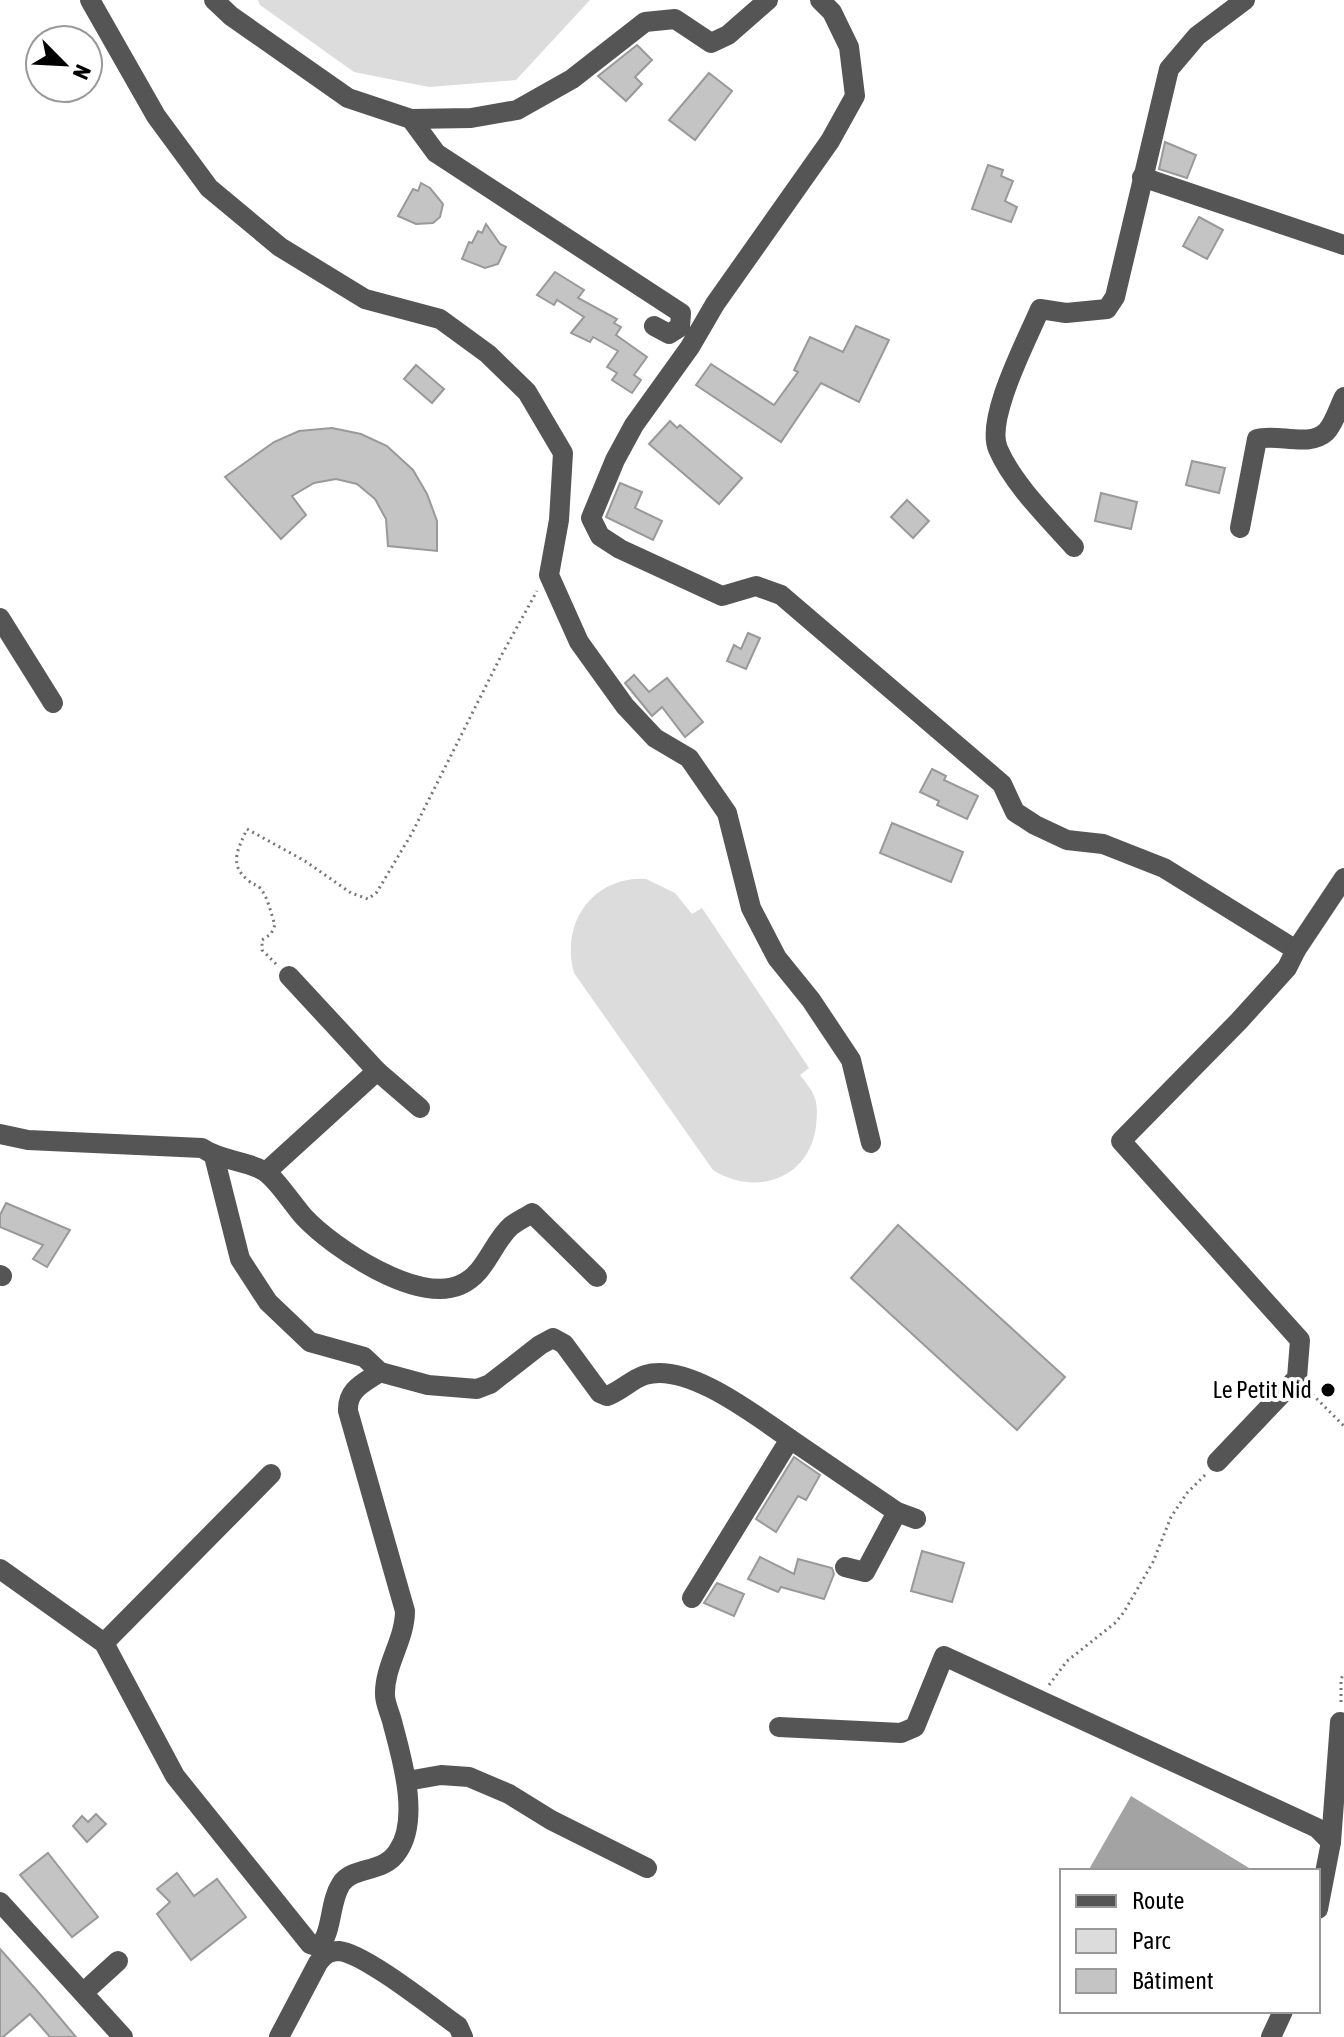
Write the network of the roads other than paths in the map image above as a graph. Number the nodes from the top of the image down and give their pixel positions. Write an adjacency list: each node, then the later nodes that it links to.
1 (90, 0): 21 (street)
2 (214, 0): 6 (street)
3 (768, 0): 6 (street)
4 (820, 0): 16 (street)
5 (1245, 0): 7 (street)
6 (411, 119): 9 (street)
7 (1142, 177): 8 (street); 12 (street)
8 (1344, 245)
9 (654, 326)
10 (1344, 397): 11 (street)
11 (1240, 528)
12 (1074, 547)
13 (0, 618): 14 (street)
14 (53, 703)
15 (1344, 878): 16 (street)
16 (1296, 950): 27 (street)
17 (289, 976): 18 (street)
18 (377, 1071): 19 (street); 23 (street)
19 (420, 1108)
20 (0, 1134): 22 (street)
21 (871, 1143)
22 (214, 1156): 23 (street); 25 (street)
23 (266, 1172): 24 (street)
24 (597, 1277)
25 (380, 1372): 26 (street); 35 (street)
26 (790, 1439): 29 (street); 31 (street)
27 (1217, 1462)
28 (271, 1474): 32 (street)
29 (845, 1567)
30 (0, 1569): 32 (street)
31 (692, 1598)
32 (104, 1643): 35 (street)
33 (1340, 1722): 36 (street)
34 (779, 1727): 36 (street)
35 (407, 1781): 37 (street)
36 (1324, 1835): 38 (street)
37 (647, 1868)
38 (1320, 1884)
39 (3, 1915): 41 (street)
40 (118, 1961): 41 (street)
41 (84, 1992): 43 (street)
42 (1282, 2013): 46 (street)
43 (123, 2037)
44 (279, 2037): 45 (street)
45 (463, 2037)
46 (1271, 2037)

